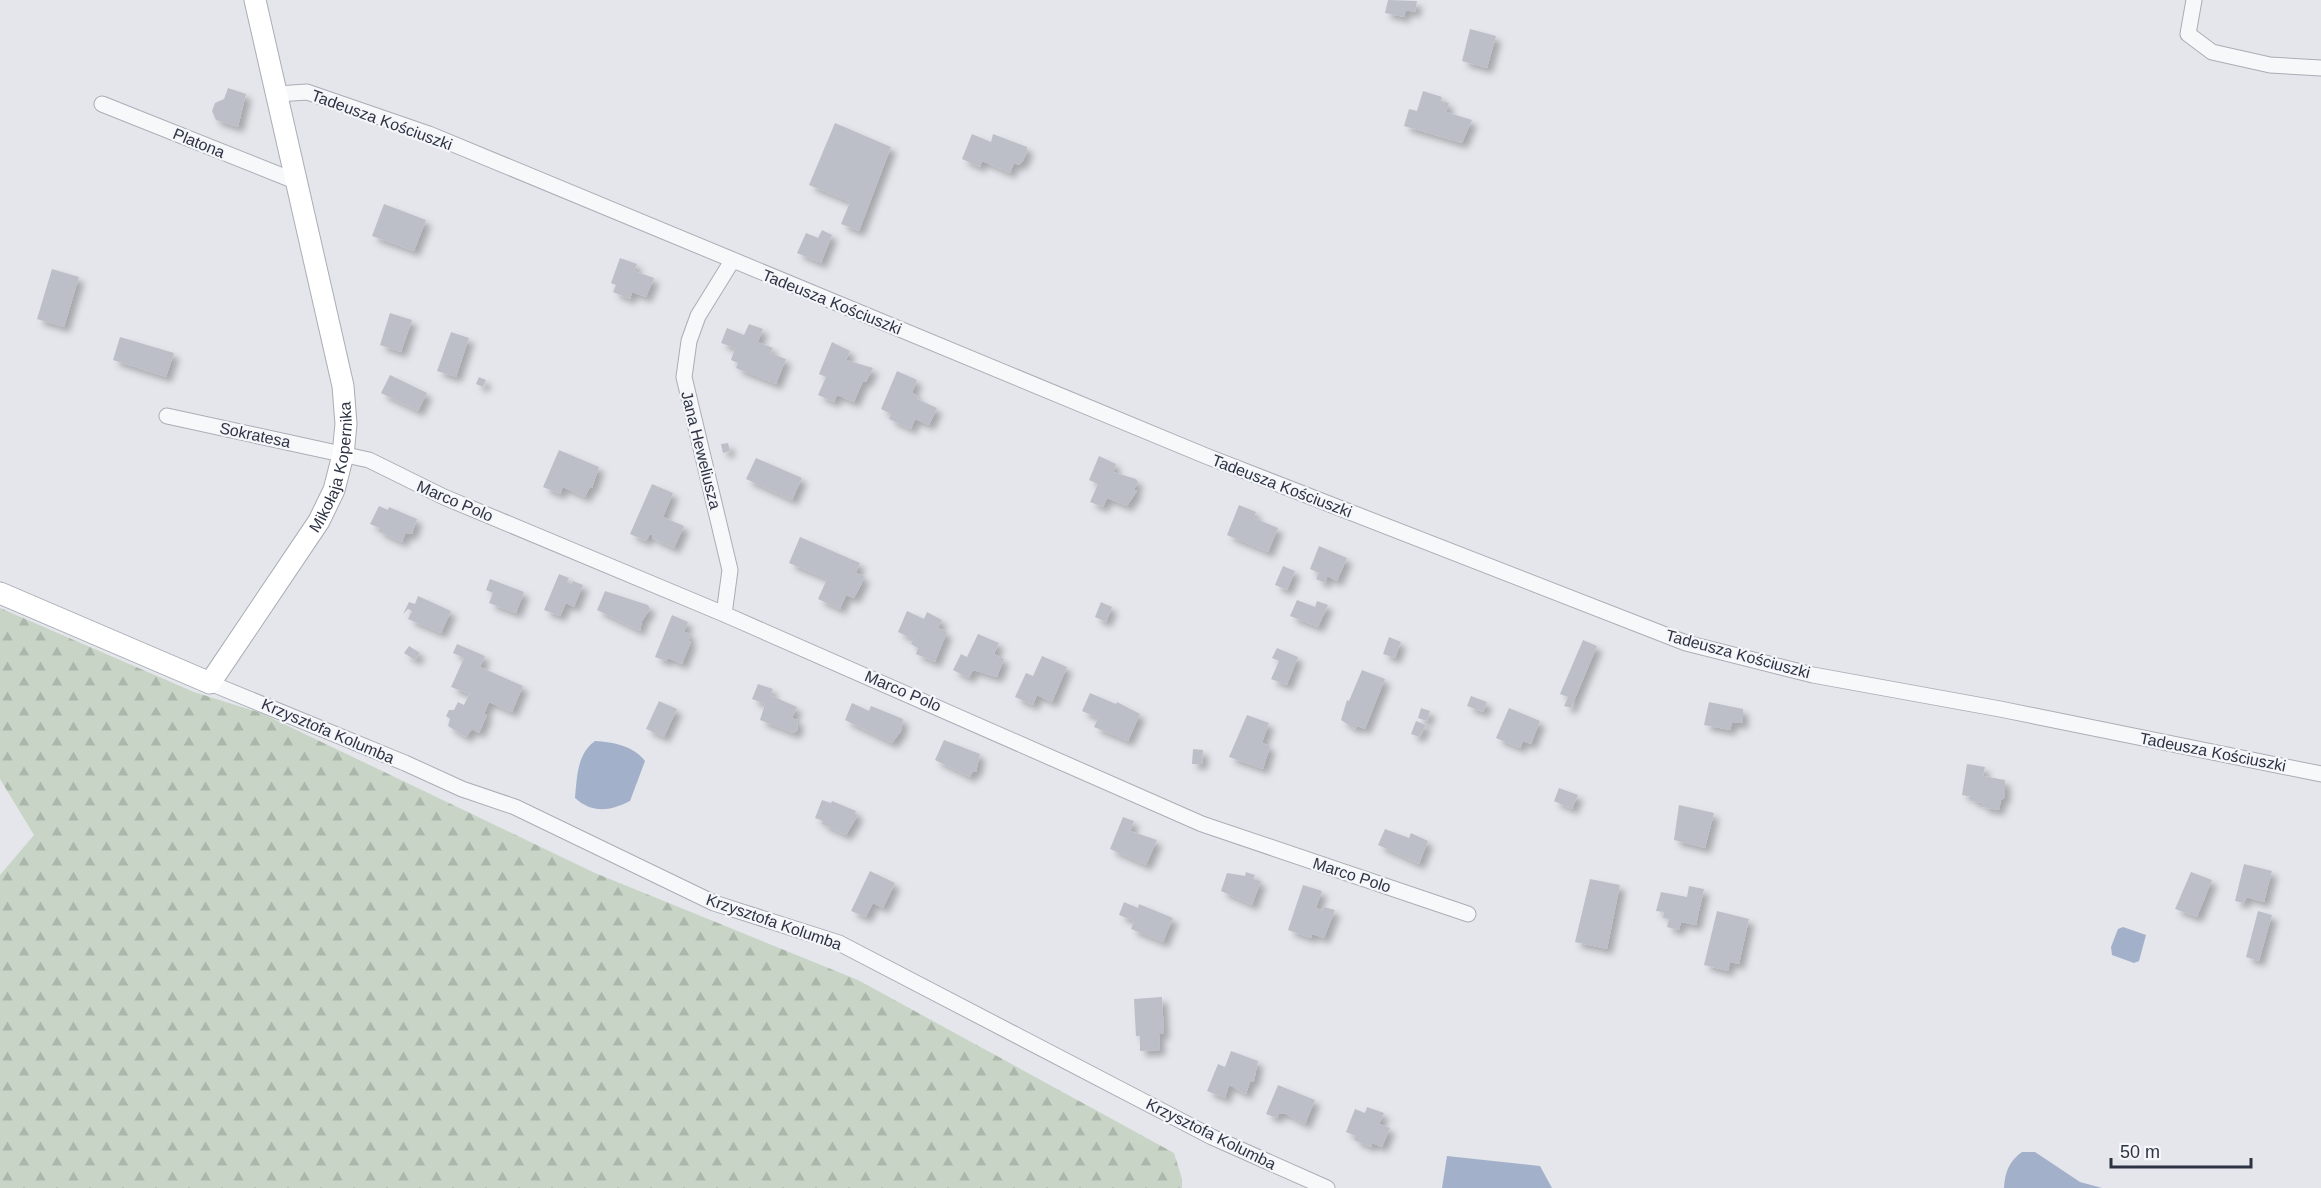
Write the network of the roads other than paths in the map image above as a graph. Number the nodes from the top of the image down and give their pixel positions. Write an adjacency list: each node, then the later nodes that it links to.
1 (255, 0): 4 (street, Mikołaja Kopernika)
2 (2194, 0): 3 (street)
3 (2321, 68)
4 (277, 94): 6 (street, Mikołaja Kopernika); 7 (street, Tadeusza Kościuszki)
5 (102, 104): 6 (street, Platona)
6 (295, 182): 9 (street, Mikołaja Kopernika)
7 (732, 261): 11 (street, Jana Heweliusza); 13 (street, Tadeusza Kościuszki)
8 (167, 416): 9 (street, Sokratesa)
9 (343, 455): 11 (street, Marco Polo); 12 (street, Mikołaja Kopernika)
10 (0, 593): 12 (street)
11 (724, 614): 14 (street, Marco Polo)
12 (210, 683): 15 (street, Krzysztofa Kolumba)
13 (2321, 774)
14 (1468, 914)
15 (1327, 1188)

